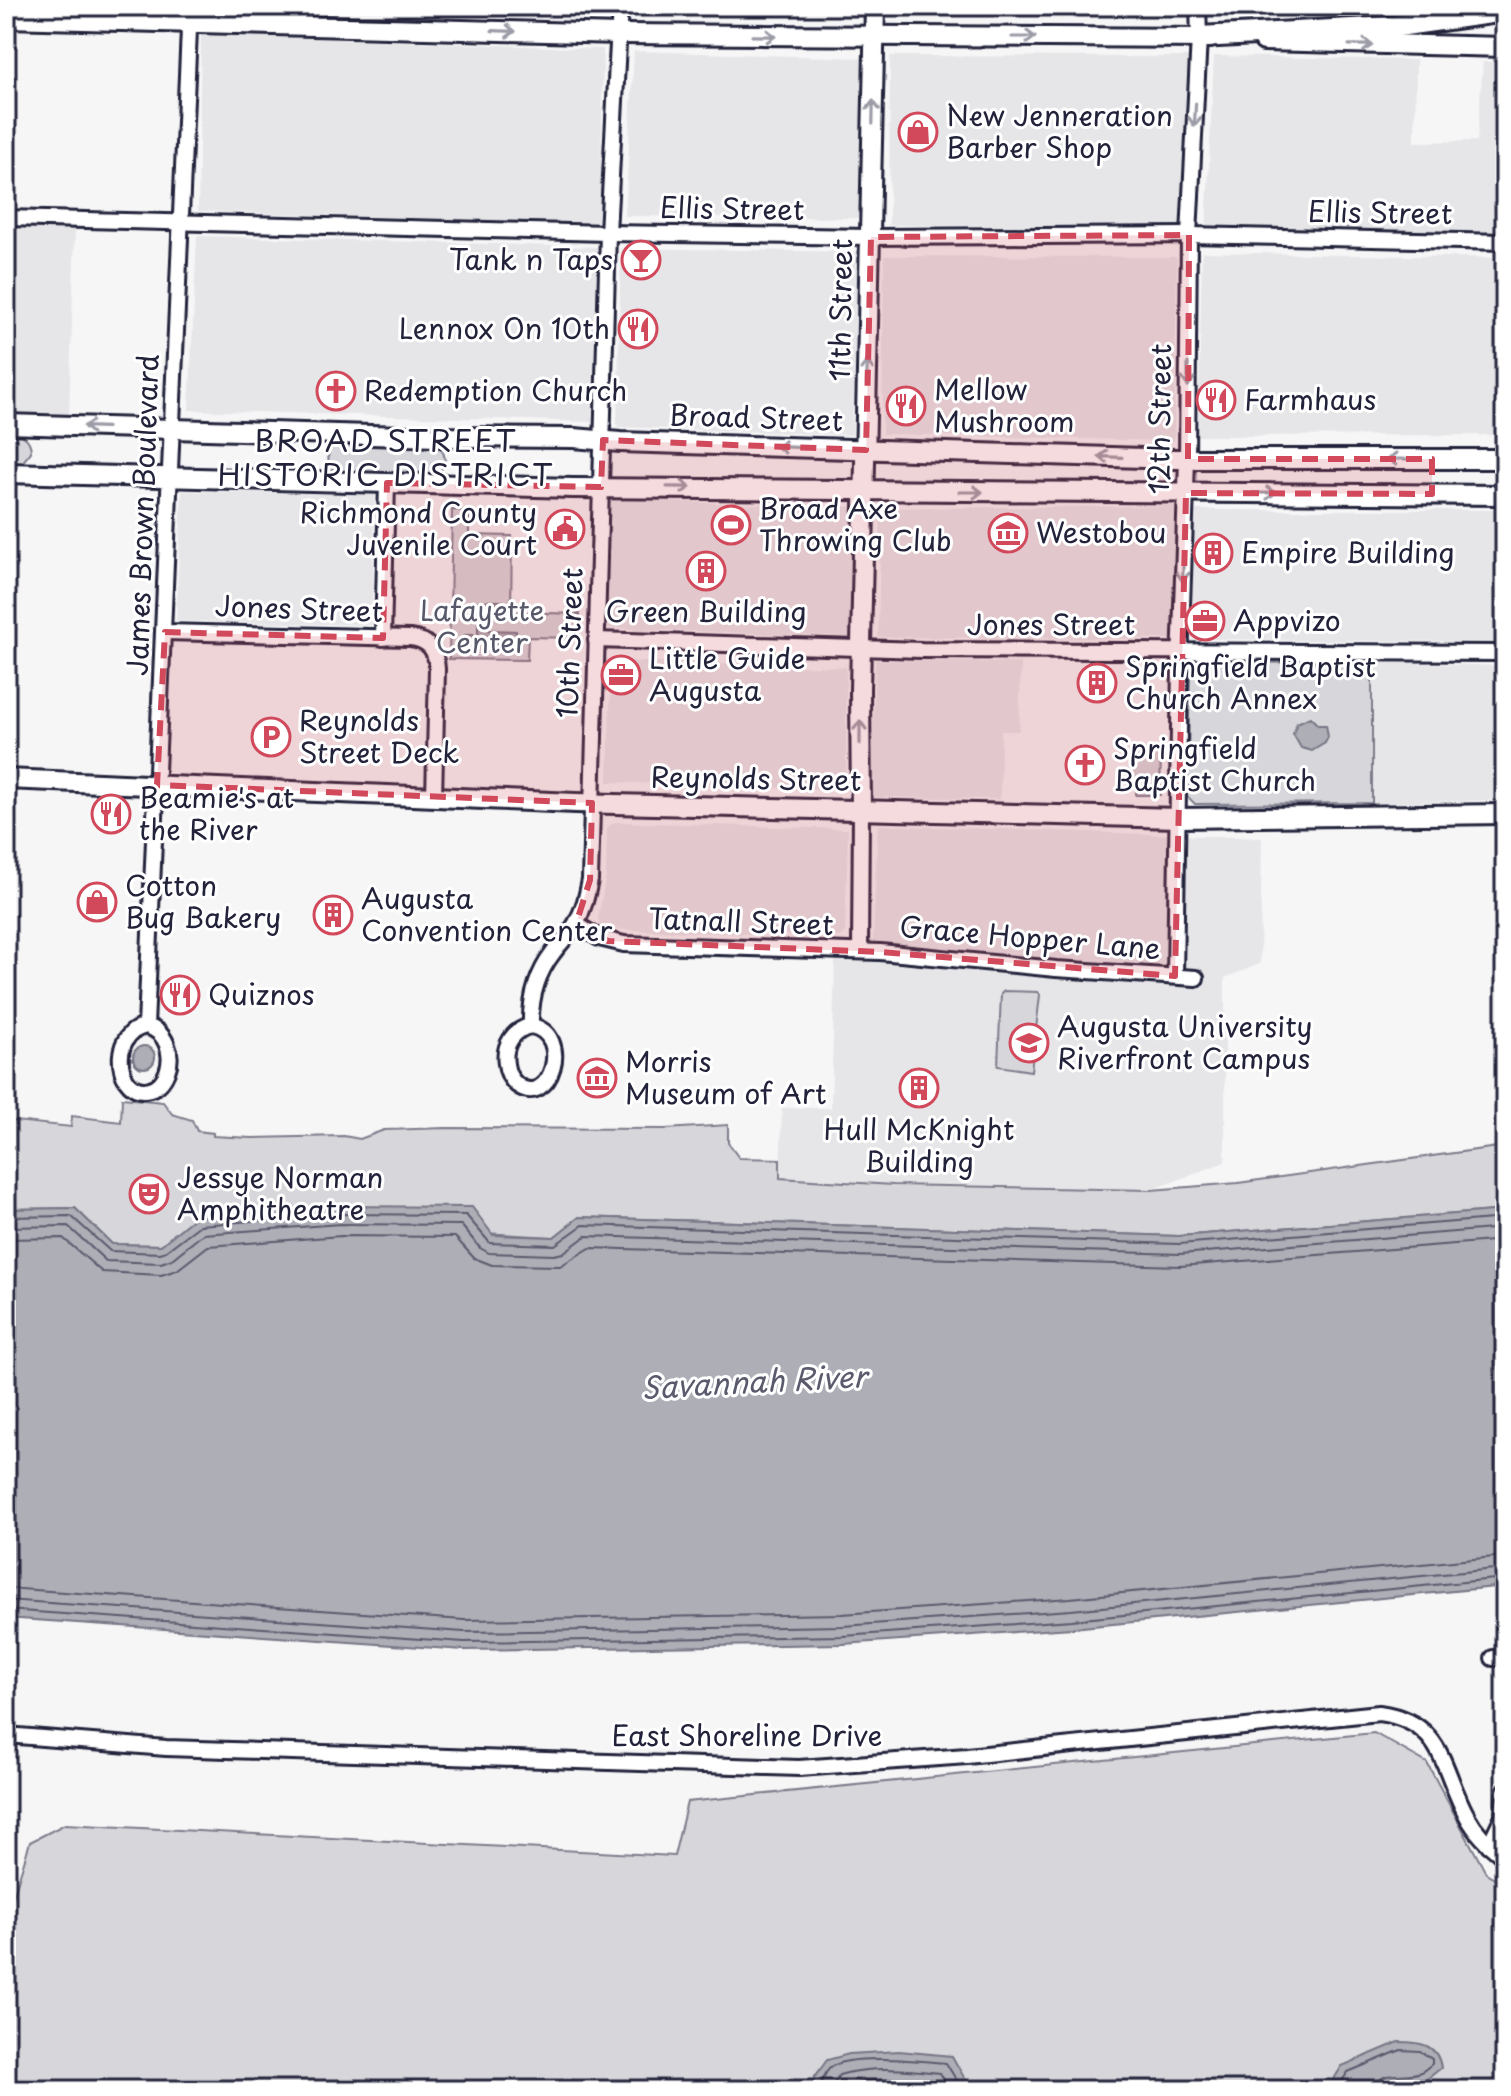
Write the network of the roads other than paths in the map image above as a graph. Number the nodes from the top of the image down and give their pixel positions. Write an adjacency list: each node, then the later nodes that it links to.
1 (620, 6): 7 (street, 10th Street)
2 (875, 6): 8 (main road, 11th Street)
3 (1198, 6): 9 (street, 12th Street)
4 (1505, 11): 9 (highway)
5 (190, 14): 6 (main road); 7 (main road, one-way to 7); 12 (street, James Brown Boulevard)
6 (6, 18)
7 (619, 34): 8 (main road, one-way to 8); 13 (street, 10th Street)
8 (874, 37): 9 (main road, one-way to 9); 15 (main road, 11th Street, one-way to 8)
9 (1199, 37): 10 (main road, one-way to 10); 14 (street, 12th Street, one-way to 14)
10 (1505, 47)
11 (6, 218): 12 (street, Ellis Street)
12 (180, 223): 13 (street, Ellis Street); 18 (street, James Brown Boulevard)
13 (608, 233): 15 (street, Ellis Street); 19 (street, 10th Street)
14 (1189, 235): 15 (street, Ellis Street); 16 (street, Ellis Street); 21 (street, 12th Street, one-way to 21)
15 (871, 237): 20 (main road, 11th Street, one-way to 15)
16 (1505, 242)
17 (6, 424): 18 (main road, Broad Street, one-way to 17)
18 (173, 429): 19 (main road, Broad Street); 25 (street, James Brown Boulevard)
19 (603, 440): 20 (main road, Broad Street, one-way to 19); 27 (street, 10th Street)
20 (866, 450): 21 (main road, Broad Street, one-way to 20); 28 (main road, 11th Street)
21 (1187, 459): 22 (main road, Broad Street, one-way to 21); 29 (street, 12th Street)
22 (1432, 459): 23 (main road, Broad Street); 30 (main road)
23 (1505, 459)
24 (6, 473): 25 (main road)
25 (170, 478): 26 (main road); 32 (street, James Brown Boulevard)
26 (387, 483): 27 (main road); 33 (street)
27 (601, 487): 28 (main road, one-way to 28); 34 (street, 10th Street)
28 (865, 490): 29 (main road, one-way to 29); 35 (main road, 11th Street)
29 (1186, 493): 30 (main road, one-way to 30); 36 (street, 12th Street, one-way to 36)
30 (1432, 494): 31 (main road)
31 (1505, 495)
32 (165, 632): 33 (street, Jones Street); 39 (street, James Brown Boulevard)
33 (383, 638): 40 (street, Jones Street)
34 (596, 640): 35 (street, Jones Street); 41 (street, 10th Street)
35 (862, 649): 36 (street, Jones Street); 42 (main road, 11th Street, one-way to 35)
36 (1180, 651): 37 (street, Jones Street); 44 (street, 12th Street)
37 (1505, 653)
38 (6, 779): 39 (main road, Reynolds Street)
39 (157, 785): 40 (main road, Reynolds Street); 49 (street, James Brown Boulevard)
40 (434, 798): 41 (main road, Reynolds Street)
41 (592, 803): 42 (main road, Reynolds Street); 45 (street, 10th Street)
42 (861, 810): 44 (main road, Reynolds Street); 46 (street, 11th Street)
43 (1505, 814): 44 (main road, Reynolds Street)
44 (1179, 818): 47 (street, 12th Street)
45 (576, 924): 46 (street, Tatnall Street); 50 (street, 10th Street)
46 (860, 951): 47 (street, Grace Hopper Lane)
47 (1175, 976): 48 (street, Grace Hopper Lane)
48 (1196, 978)
49 (146, 1026): 49 (street)
50 (531, 1026): 50 (street)
51 (6, 1735): 54 (street, East Shoreline Drive)
52 (1505, 1791): 53 (street)
53 (1505, 1810): 54 (street)
54 (1489, 1845): 55 (street, East Shoreline Drive)
55 (1505, 1858)

